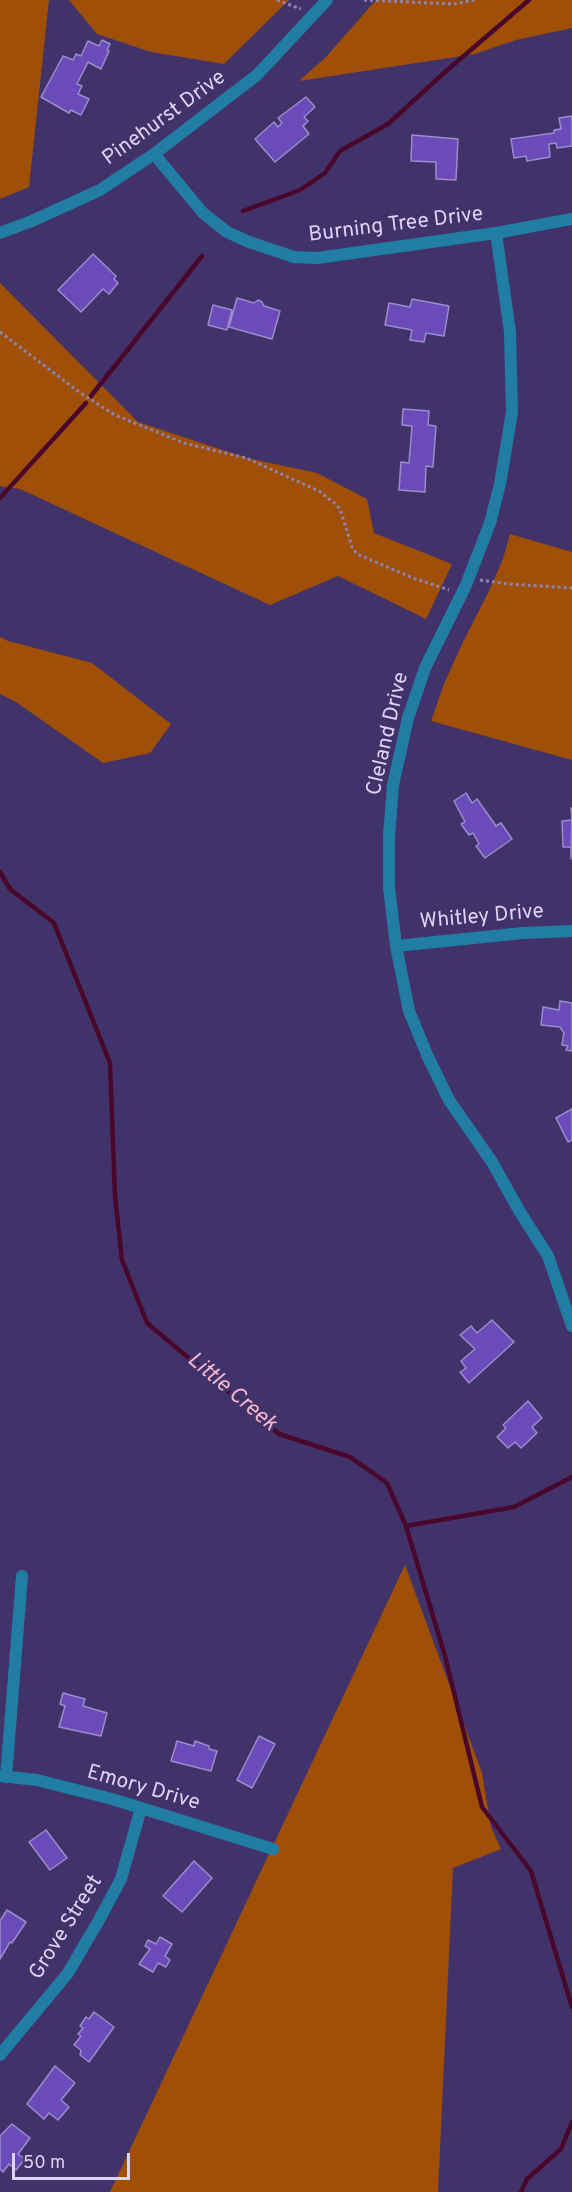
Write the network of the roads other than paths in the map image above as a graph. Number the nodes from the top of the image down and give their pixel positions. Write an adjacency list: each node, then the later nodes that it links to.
1 (327, 0): 2 (street, Pinehurst Drive)
2 (154, 154): 4 (street, Pinehurst Drive); 5 (street, Burning Tree Drive)
3 (572, 219): 5 (street, Burning Tree Drive)
4 (0, 233)
5 (496, 233): 7 (street, Cleland Drive)
6 (572, 931): 7 (street, Whitley Drive)
7 (396, 946): 8 (street, Cleland Drive)
8 (572, 1326)
9 (21, 1576): 10 (street)
10 (3, 1777): 11 (street, Emory Drive)
11 (141, 1808): 12 (street, Emory Drive); 13 (street, Grove Street)
12 (273, 1849)
13 (0, 2055)

